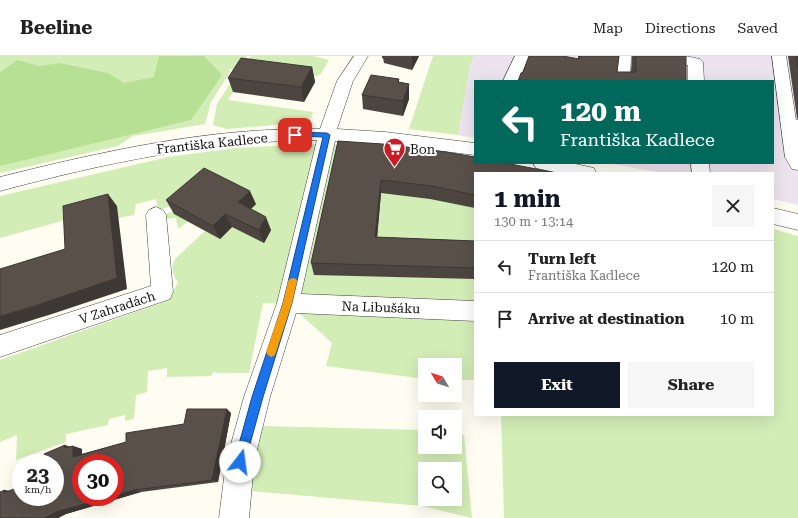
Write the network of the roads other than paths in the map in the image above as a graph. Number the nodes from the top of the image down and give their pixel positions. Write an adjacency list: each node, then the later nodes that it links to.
1 (361, 56): 10 (street)
2 (522, 56): 6 (street)
3 (624, 56): 7 (street)
4 (654, 56): 8 (street)
5 (779, 56): 9 (street)
6 (511, 80)
7 (622, 80)
8 (696, 80)
9 (793, 125): 13 (street)
10 (327, 135): 11 (street, Františka Kadlece); 15 (street, Františka Kadlece); 19 (street)
11 (474, 149)
12 (546, 164): 14 (street)
13 (798, 164)
14 (582, 172)
15 (0, 184)
16 (156, 215): 21 (street, V Zahradách)
17 (774, 216): 18 (street)
18 (798, 222)
19 (288, 303): 20 (street, Na Libušáku); 22 (street)
20 (474, 311)
21 (0, 346)
22 (234, 518)

